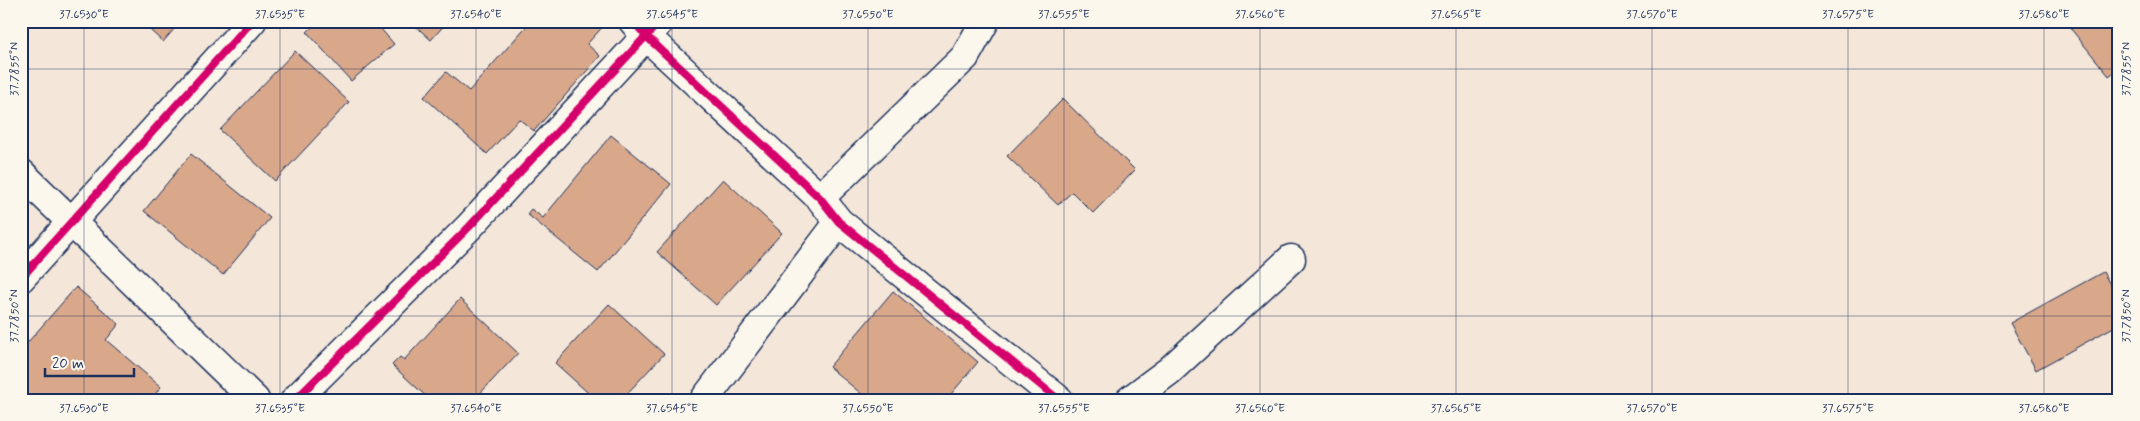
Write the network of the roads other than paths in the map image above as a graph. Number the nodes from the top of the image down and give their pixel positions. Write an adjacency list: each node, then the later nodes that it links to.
1 (252, 21): 6 (street)
2 (985, 21): 5 (street)
3 (646, 26): 5 (street); 11 (street)
4 (21, 173): 6 (street)
5 (820, 198): 7 (street)
6 (73, 221): 9 (street); 10 (street)
7 (839, 222): 12 (street); 13 (street)
8 (1291, 259): 14 (street)
9 (21, 278)
10 (255, 400)
11 (295, 400)
12 (704, 400)
13 (1059, 400)
14 (1130, 400)

